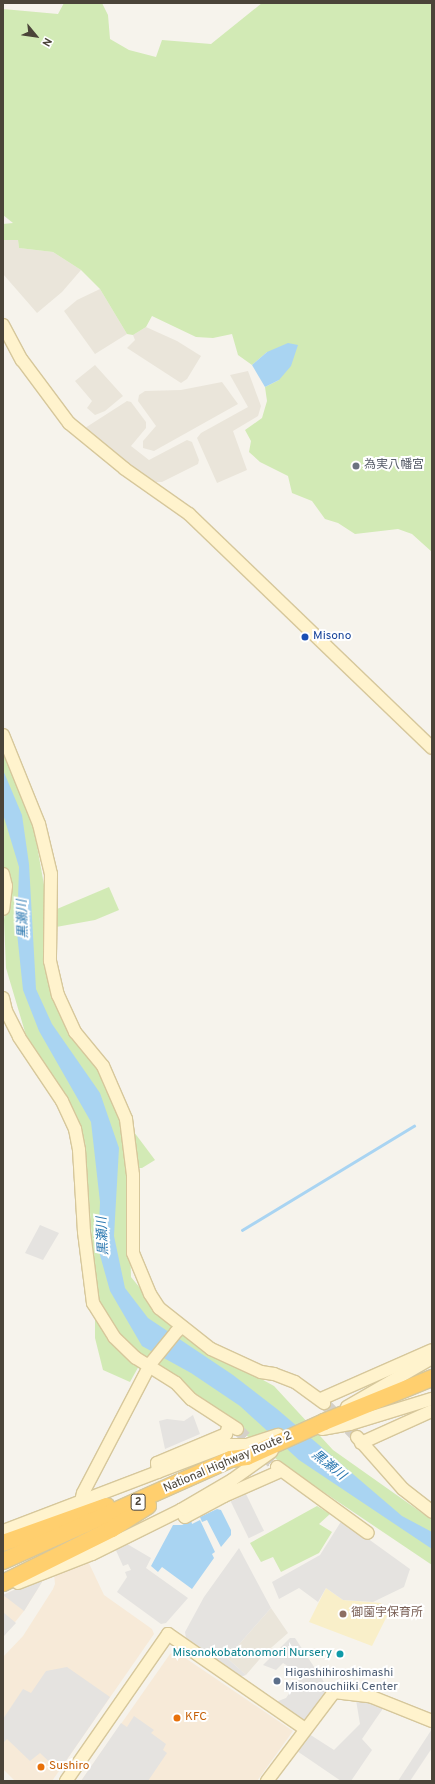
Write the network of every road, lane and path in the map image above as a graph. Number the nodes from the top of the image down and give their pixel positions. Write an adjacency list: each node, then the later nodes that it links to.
1 (3, 325): 3 (street)
2 (3, 735): 7 (street)
3 (432, 748)
4 (3, 874): 5 (street)
5 (3, 909)
6 (3, 998): 10 (street)
7 (179, 1330): 8 (street); 10 (street)
8 (432, 1350)
9 (432, 1358): 14 (street)
10 (151, 1366): 17 (street); 18 (street)
11 (432, 1378): 14 (highway, National Highway Route 2 / 2)
12 (432, 1399): 14 (street)
13 (432, 1411): 20 (street)
14 (325, 1422): 15 (highway, National Highway Route 2 / 2)
15 (272, 1444): 16 (highway, National Highway Route 2 / 2); 17 (street); 19 (street)
16 (231, 1460): 23 (highway); 24 (highway, National Highway Route 2 / 2); 25 (highway)
17 (158, 1472): 18 (street)
18 (82, 1501): 21 (street)
19 (181, 1510): 22 (street); 26 (street)
20 (432, 1512)
21 (3, 1531)
22 (368, 1533)
23 (3, 1543)
24 (3, 1561)
25 (3, 1583)
26 (3, 1590)
27 (432, 1721): 28 (street)
28 (305, 1729): 29 (street); 30 (street)
29 (66, 1781)
30 (267, 1781)

